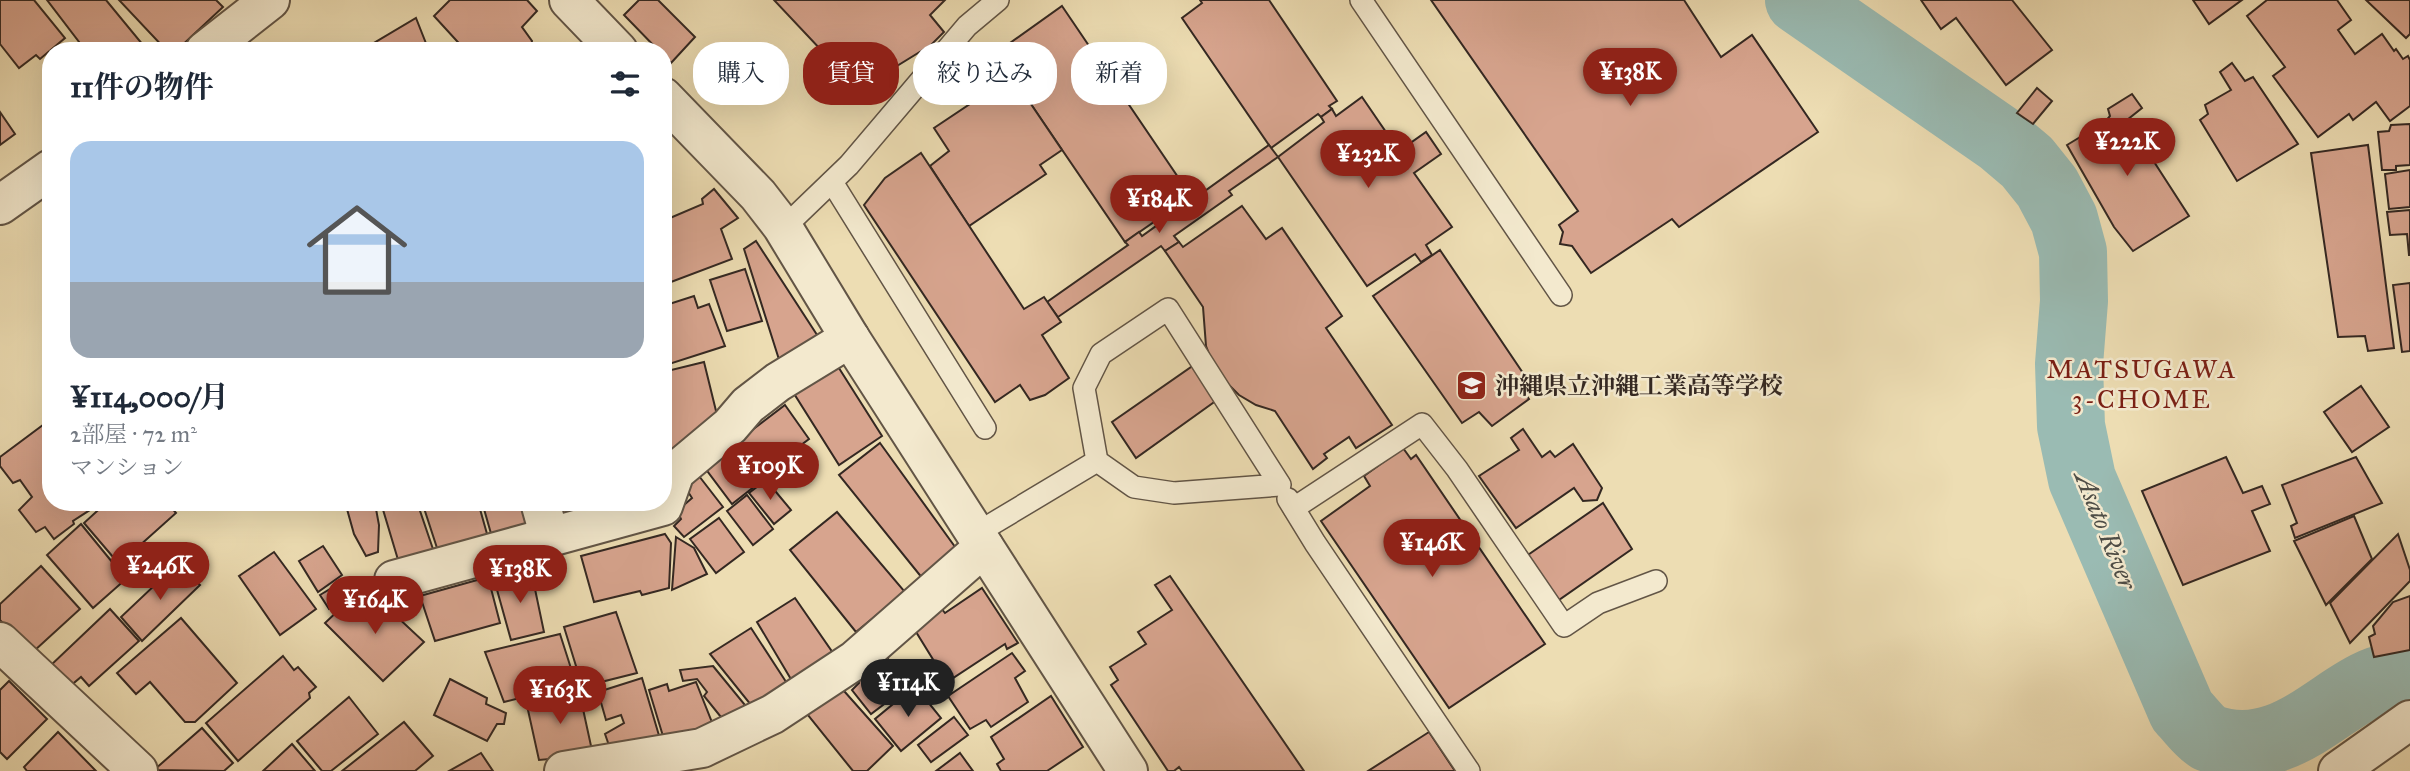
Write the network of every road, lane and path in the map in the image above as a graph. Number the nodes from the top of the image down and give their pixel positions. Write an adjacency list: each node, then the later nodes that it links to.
1 (569, 0): 6 (street)
2 (998, 0): 9 (lane)
3 (1361, 0): 12 (lane)
4 (256, 4): 5 (street)
5 (215, 42)
6 (609, 42)
7 (672, 106): 11 (street)
8 (42, 175): 10 (street)
9 (832, 182): 11 (lane); 14 (lane)
10 (0, 205)
11 (789, 221): 13 (street)
12 (1561, 295)
13 (849, 338): 16 (street); 21 (street)
14 (985, 428)
15 (1097, 461): 17 (lane); 17 (lane); 21 (lane)
16 (672, 482)
17 (1280, 485): 18 (lane)
18 (1294, 508): 23 (lane); 29 (lane)
19 (621, 511): 20 (street)
20 (545, 520): 22 (street)
21 (983, 535): 27 (street); 28 (street)
22 (394, 580)
23 (1656, 581)
24 (0, 642): 26 (street)
25 (2408, 722): 30 (street)
26 (138, 771)
27 (564, 771)
28 (1128, 771)
29 (1469, 771)
30 (2337, 771)

